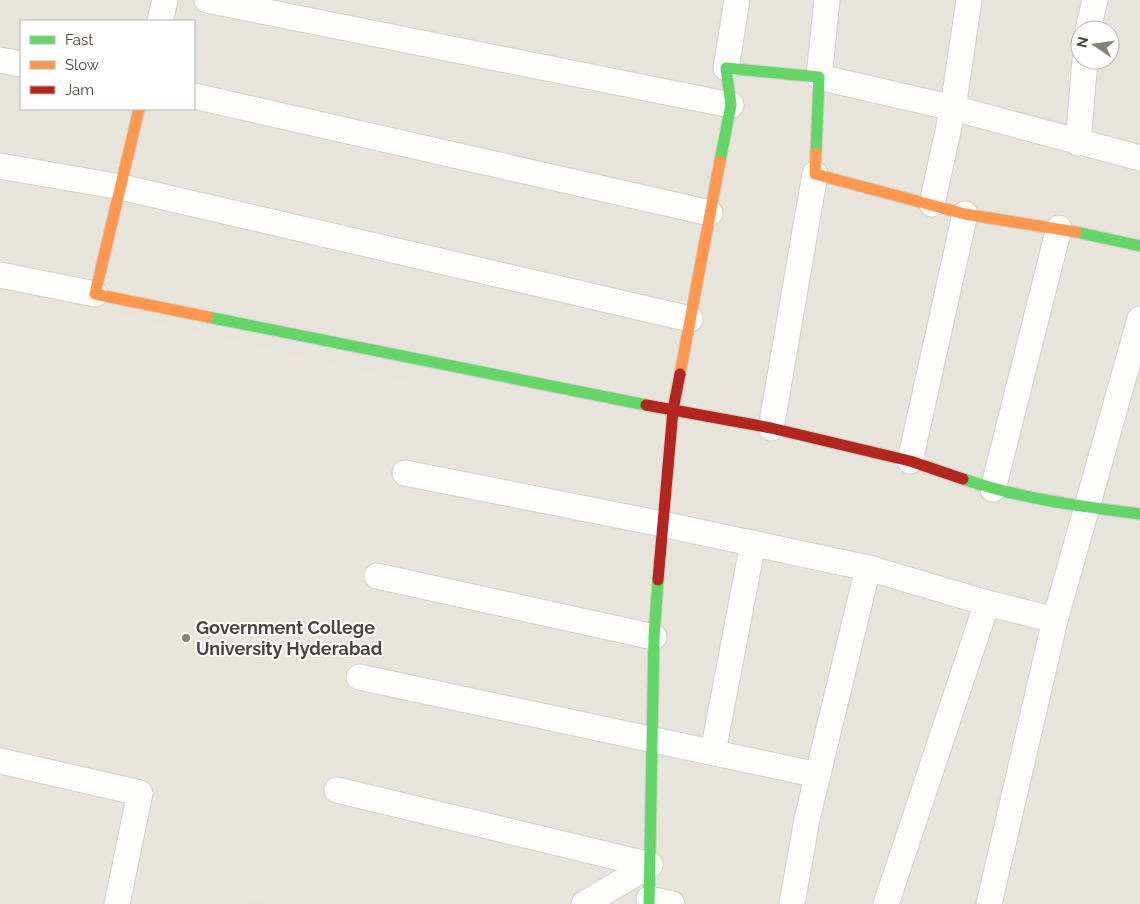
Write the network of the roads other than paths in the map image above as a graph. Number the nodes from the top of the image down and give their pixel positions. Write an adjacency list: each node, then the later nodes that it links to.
1 (165, 0): 7 (street)
2 (207, 0): 15 (street)
3 (736, 0): 11 (street)
4 (826, 0): 13 (street)
5 (969, 0): 16 (street)
6 (1095, 0): 8 (street)
7 (160, 20)
8 (1090, 20)
9 (0, 60): 10 (street)
10 (20, 64)
11 (726, 68): 13 (street); 15 (street)
12 (1084, 70): 18 (street)
13 (819, 77): 16 (street); 21 (street)
14 (195, 96): 24 (street)
15 (731, 105): 24 (street)
16 (953, 108): 18 (street); 23 (street)
17 (139, 110): 22 (street)
18 (1078, 142): 19 (street)
19 (1140, 158)
20 (0, 166): 22 (street)
21 (815, 174): 23 (street); 33 (street)
22 (120, 187): 29 (street); 30 (street)
23 (932, 204): 25 (street)
24 (710, 213): 30 (street)
25 (965, 214): 26 (street); 34 (street)
26 (1059, 228): 27 (street); 36 (street)
27 (1140, 246)
28 (0, 275): 29 (street)
29 (95, 294): 32 (street)
30 (690, 319): 32 (street)
31 (1140, 319): 37 (street)
32 (673, 410): 33 (street); 39 (street)
33 (771, 428): 34 (street)
34 (910, 461): 36 (street)
35 (405, 472): 39 (street)
36 (993, 489): 37 (street)
37 (1087, 508): 38 (street); 44 (street)
38 (1140, 514)
39 (662, 524): 40 (street); 45 (street)
40 (753, 543): 41 (street); 48 (street)
41 (868, 568): 43 (street); 50 (street)
42 (378, 576): 45 (street)
43 (987, 603): 44 (street); 57 (street)
44 (1055, 620): 58 (street)
45 (654, 637): 47 (street)
46 (359, 677): 47 (street)
47 (652, 739): 48 (street); 52 (street)
48 (713, 752): 50 (street)
49 (0, 761): 54 (street)
50 (818, 775): 56 (street)
51 (337, 790): 52 (street)
52 (650, 865): 53 (street); 55 (street)
53 (657, 902)
54 (117, 904)
55 (584, 904)
56 (792, 904)
57 (886, 904)
58 (989, 904)

